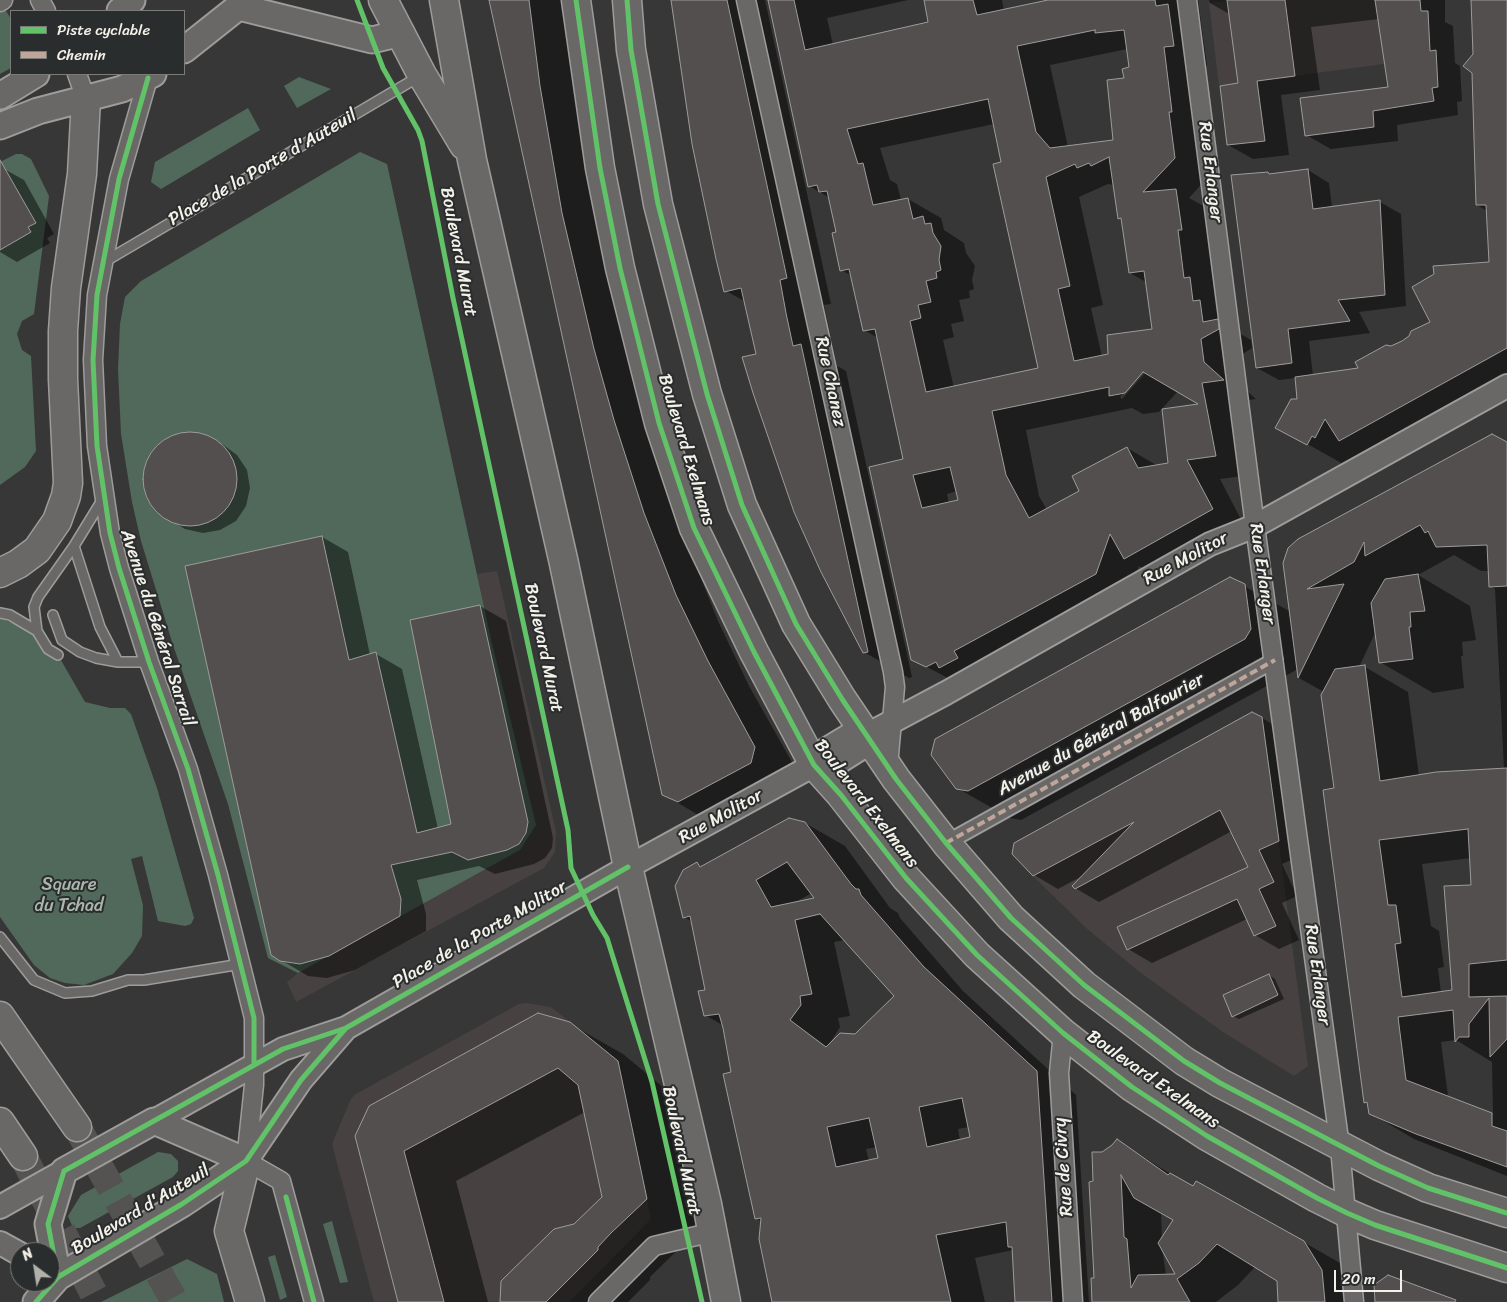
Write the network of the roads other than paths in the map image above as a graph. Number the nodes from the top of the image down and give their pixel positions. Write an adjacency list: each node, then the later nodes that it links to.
1 (3, 0): 9 (street)
2 (132, 0): 11 (main road)
3 (383, 0): 12 (main road, Boulevard Murat)
4 (444, 0): 21 (main road, Boulevard Murat)
5 (576, 0): 37 (main road, Boulevard Exelmans)
6 (627, 0): 36 (main road, Boulevard Exelmans)
7 (746, 0): 35 (street, Rue Chanez)
8 (1187, 0): 25 (street, Rue Erlanger)
9 (0, 2)
10 (240, 2): 12 (main road); 13 (main road)
11 (121, 10)
12 (400, 33): 16 (main road, Boulevard Murat)
13 (185, 49)
14 (34, 75): 18 (main road)
15 (77, 75): 19 (street)
16 (422, 75): 21 (main road, Boulevard Murat); 22 (lane, Place de la Porte d'Auteuil)
17 (150, 76): 19 (main road); 22 (street, Avenue du Général Sarrail)
18 (0, 96)
19 (86, 99): 20 (main road); 27 (main road)
20 (0, 126)
21 (472, 160): 40 (main road, Boulevard Murat)
22 (104, 262): 24 (street, Avenue du Général Sarrail)
23 (1507, 386): 25 (street, Rue Molitor)
24 (104, 497): 26 (lane); 34 (street, Avenue du Général Sarrail)
25 (1255, 526): 32 (street, Rue Erlanger); 35 (street, Rue Molitor)
26 (74, 546): 30 (lane); 33 (lane)
27 (0, 573)
28 (0, 613): 30 (lane)
29 (53, 615): 33 (lane)
30 (37, 631): 31 (lane)
31 (58, 654)
32 (1275, 660): 39 (street, Avenue du Général Balfourier); 51 (street, Rue Erlanger)
33 (118, 662): 34 (lane)
34 (149, 662): 42 (street, Avenue du Général Sarrail)
35 (892, 721): 36 (street, Rue Molitor); 38 (street, Rue Chanez)
36 (867, 735): 37 (street, Rue Molitor); 38 (main road, Boulevard Exelmans)
37 (814, 765): 40 (street, Rue Molitor); 45 (main road, Boulevard Exelmans)
38 (888, 766): 39 (main road, Boulevard Exelmans)
39 (946, 842): 51 (main road, Boulevard Exelmans)
40 (628, 867): 44 (street, Place de la Porte Molitor); 57 (main road, Boulevard Murat)
41 (0, 937): 42 (lane)
42 (241, 964): 46 (street, Avenue du Général Sarrail)
43 (0, 1016): 49 (main road)
44 (346, 1028): 46 (street, Place de la Porte Molitor); 52 (street, Place de la Porte Molitor)
45 (1063, 1033): 55 (main road, Boulevard Exelmans); 65 (street, Rue de Civry)
46 (254, 1064): 47 (street); 52 (street, Avenue du Général Sarrail)
47 (154, 1120): 52 (main road); 53 (main road)
48 (0, 1122): 50 (main road)
49 (77, 1127)
50 (0, 1138)
51 (1340, 1147): 55 (street, Rue Erlanger); 56 (main road, Boulevard Exelmans)
52 (246, 1162): 60 (main road, Boulevard d'Auteuil); 61 (main road); 62 (street)
53 (64, 1171): 54 (street); 58 (main road)
54 (0, 1206)
55 (1347, 1213): 59 (main road, Boulevard Exelmans); 66 (street, Rue Erlanger)
56 (1507, 1213)
57 (713, 1232): 63 (street); 64 (main road, Boulevard Murat)
58 (50, 1242)
59 (1507, 1268)
60 (60, 1271)
61 (250, 1302)
62 (314, 1302)
63 (598, 1302)
64 (726, 1302)
65 (1073, 1302)
66 (1354, 1302)

